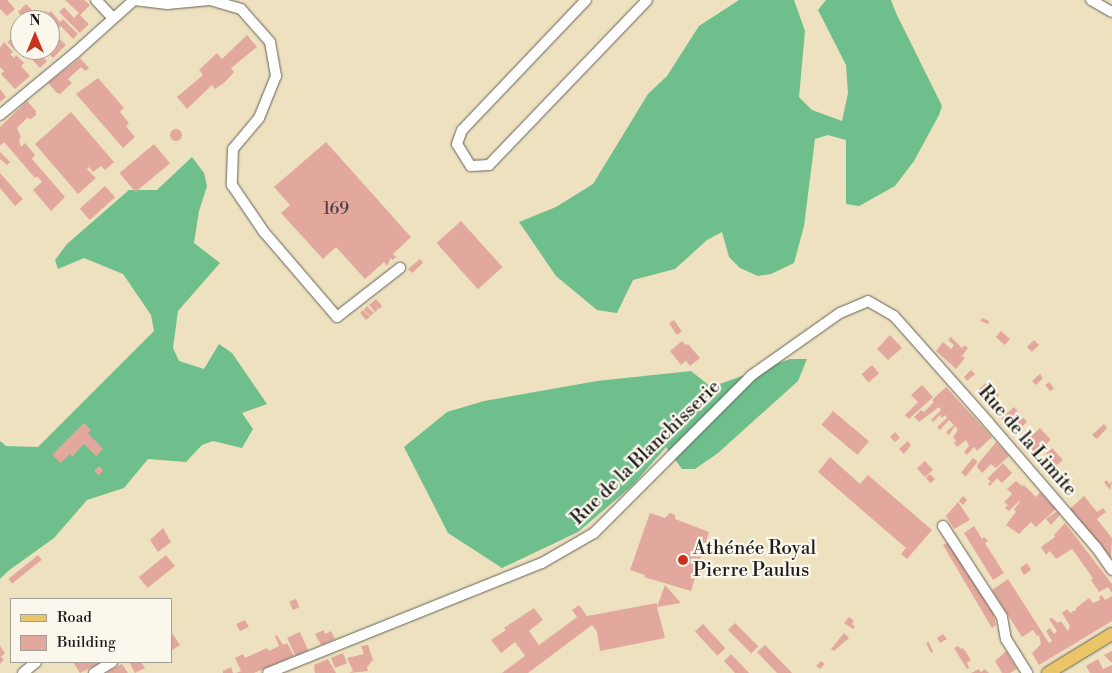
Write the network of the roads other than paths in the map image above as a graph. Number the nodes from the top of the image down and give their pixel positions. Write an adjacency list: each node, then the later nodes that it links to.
1 (96, 0): 7 (street)
2 (134, 0): 7 (street); 9 (street)
3 (586, 0): 4 (street)
4 (647, 0)
5 (1091, 0): 6 (street)
6 (1112, 12)
7 (113, 18): 8 (street)
8 (0, 115)
9 (400, 268)
10 (914, 338): 12 (street, Rue de la Limite); 18 (street, Rue de la Blanchisserie)
11 (944, 526): 19 (street)
12 (1112, 570)
13 (1112, 634): 20 (main road)
14 (35, 663): 16 (street)
15 (110, 663): 17 (street)
16 (23, 673)
17 (94, 673)
18 (268, 673)
19 (1027, 673)
20 (1048, 673)

